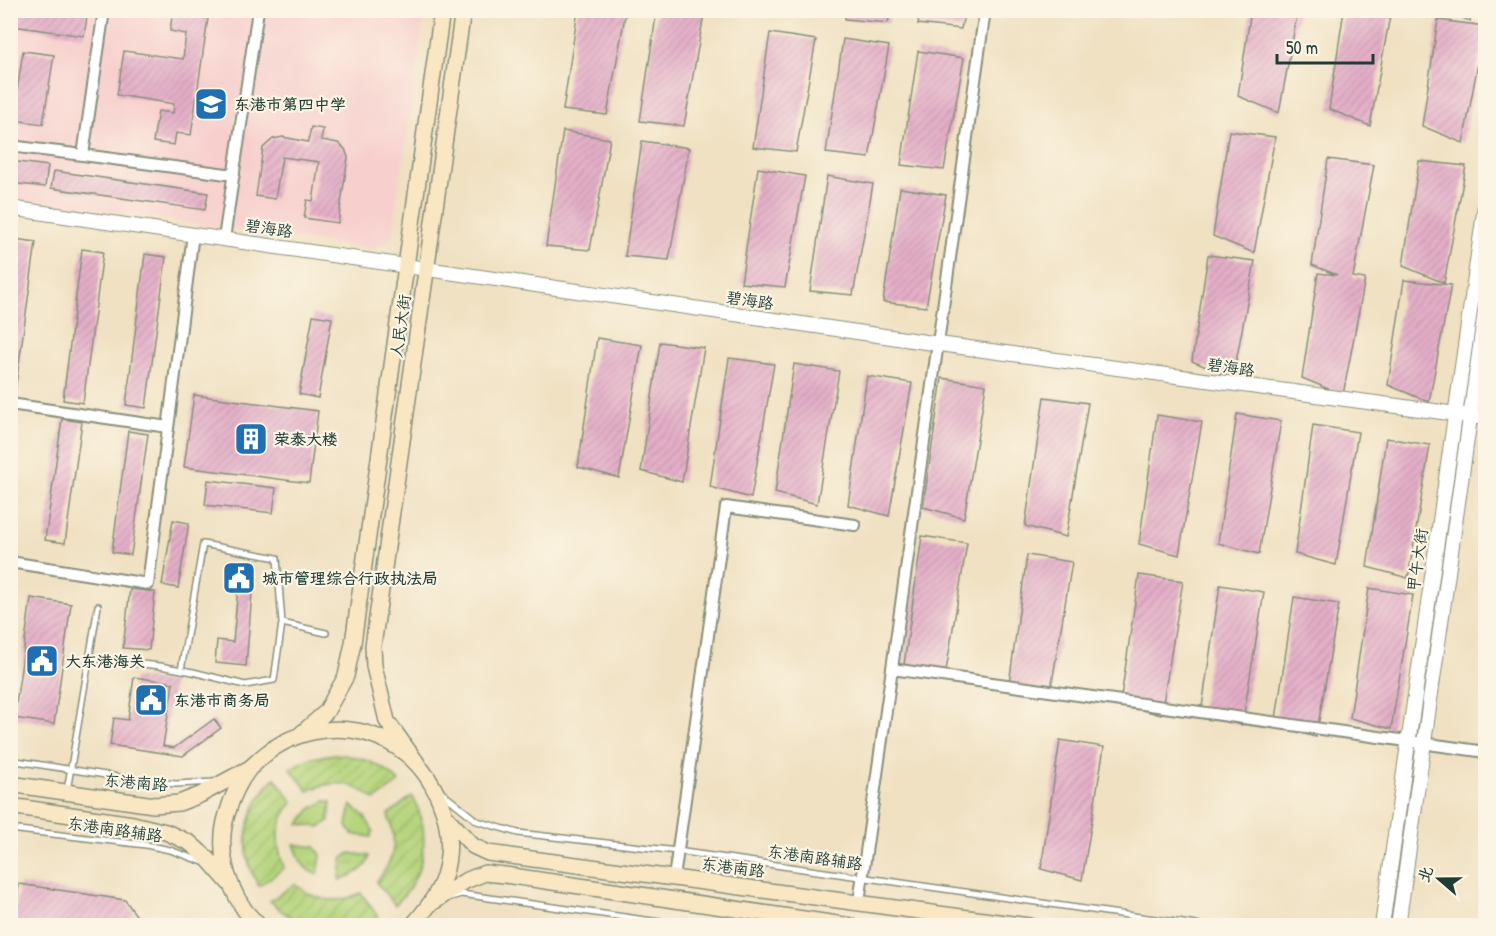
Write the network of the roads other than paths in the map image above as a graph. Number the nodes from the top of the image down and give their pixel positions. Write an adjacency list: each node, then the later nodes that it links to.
1 (104, 10): 7 (street)
2 (258, 10): 8 (street)
3 (442, 10): 13 (main road, 人民大街)
4 (463, 10): 14 (main road, 人民大街)
5 (985, 10): 16 (street)
6 (10, 146): 7 (street)
7 (83, 155): 8 (street)
8 (234, 175): 12 (street)
9 (1485, 199): 18 (street, 甲午大街)
10 (10, 208): 11 (street, 碧海路)
11 (193, 234): 12 (street, 碧海路); 21 (street)
12 (224, 238): 13 (street, 碧海路)
13 (406, 265): 14 (street, 碧海路); 30 (main road, 人民大街)
14 (426, 268): 16 (street, 碧海路); 35 (main road, 人民大街)
15 (1485, 305): 19 (street, 甲午大街)
16 (939, 344): 18 (street, 碧海路); 28 (street)
17 (10, 404): 21 (street)
18 (1455, 413): 19 (street, 碧海路); 31 (street, 甲午大街)
19 (1470, 415): 20 (street, 碧海路); 32 (street, 甲午大街)
20 (1485, 417)
21 (168, 427): 23 (street)
22 (855, 525): 45 (street)
23 (10, 562)
24 (98, 606): 27 (lane)
25 (282, 623): 26 (lane); 29 (lane); 29 (lane)
26 (326, 633)
27 (89, 658): 29 (lane); 37 (lane)
28 (892, 669): 31 (street); 48 (street)
29 (181, 670)
30 (301, 734): 35 (main road); 36 (main road)
31 (1408, 742): 32 (street); 59 (street, 甲午大街)
32 (1424, 744): 33 (street); 60 (street, 甲午大街)
33 (1485, 752)
34 (10, 760): 37 (lane)
35 (417, 763): 40 (main road, 人民大街)
36 (251, 767): 38 (main road, 东港南路); 49 (main road)
37 (71, 770): 38 (lane); 41 (lane)
38 (225, 782): 41 (main road, 东港南路)
39 (10, 784): 41 (main road, 东港南路)
40 (435, 787): 43 (main road, 人民大街); 45 (lane, 东港南路辅路)
41 (67, 793)
42 (10, 806): 46 (main road)
43 (446, 817): 47 (main road, 东港南路); 51 (main road)
44 (10, 829): 46 (lane, 东港南路辅路)
45 (677, 851): 47 (street); 48 (lane, 东港南路辅路)
46 (214, 866): 49 (main road)
47 (674, 878): 50 (main road, 东港南路)
48 (862, 878): 50 (street); 58 (lane, 东港南路辅路)
49 (230, 885): 53 (main road)
50 (859, 902): 52 (main road, 东港南路)
51 (430, 905): 54 (main road); 55 (lane); 56 (main road)
52 (1001, 924): 57 (main road, 东港南路)
53 (259, 926)
54 (412, 926)
55 (688, 926)
56 (851, 926)
57 (1029, 926)
58 (1204, 926)
59 (1382, 926)
60 (1398, 926)

